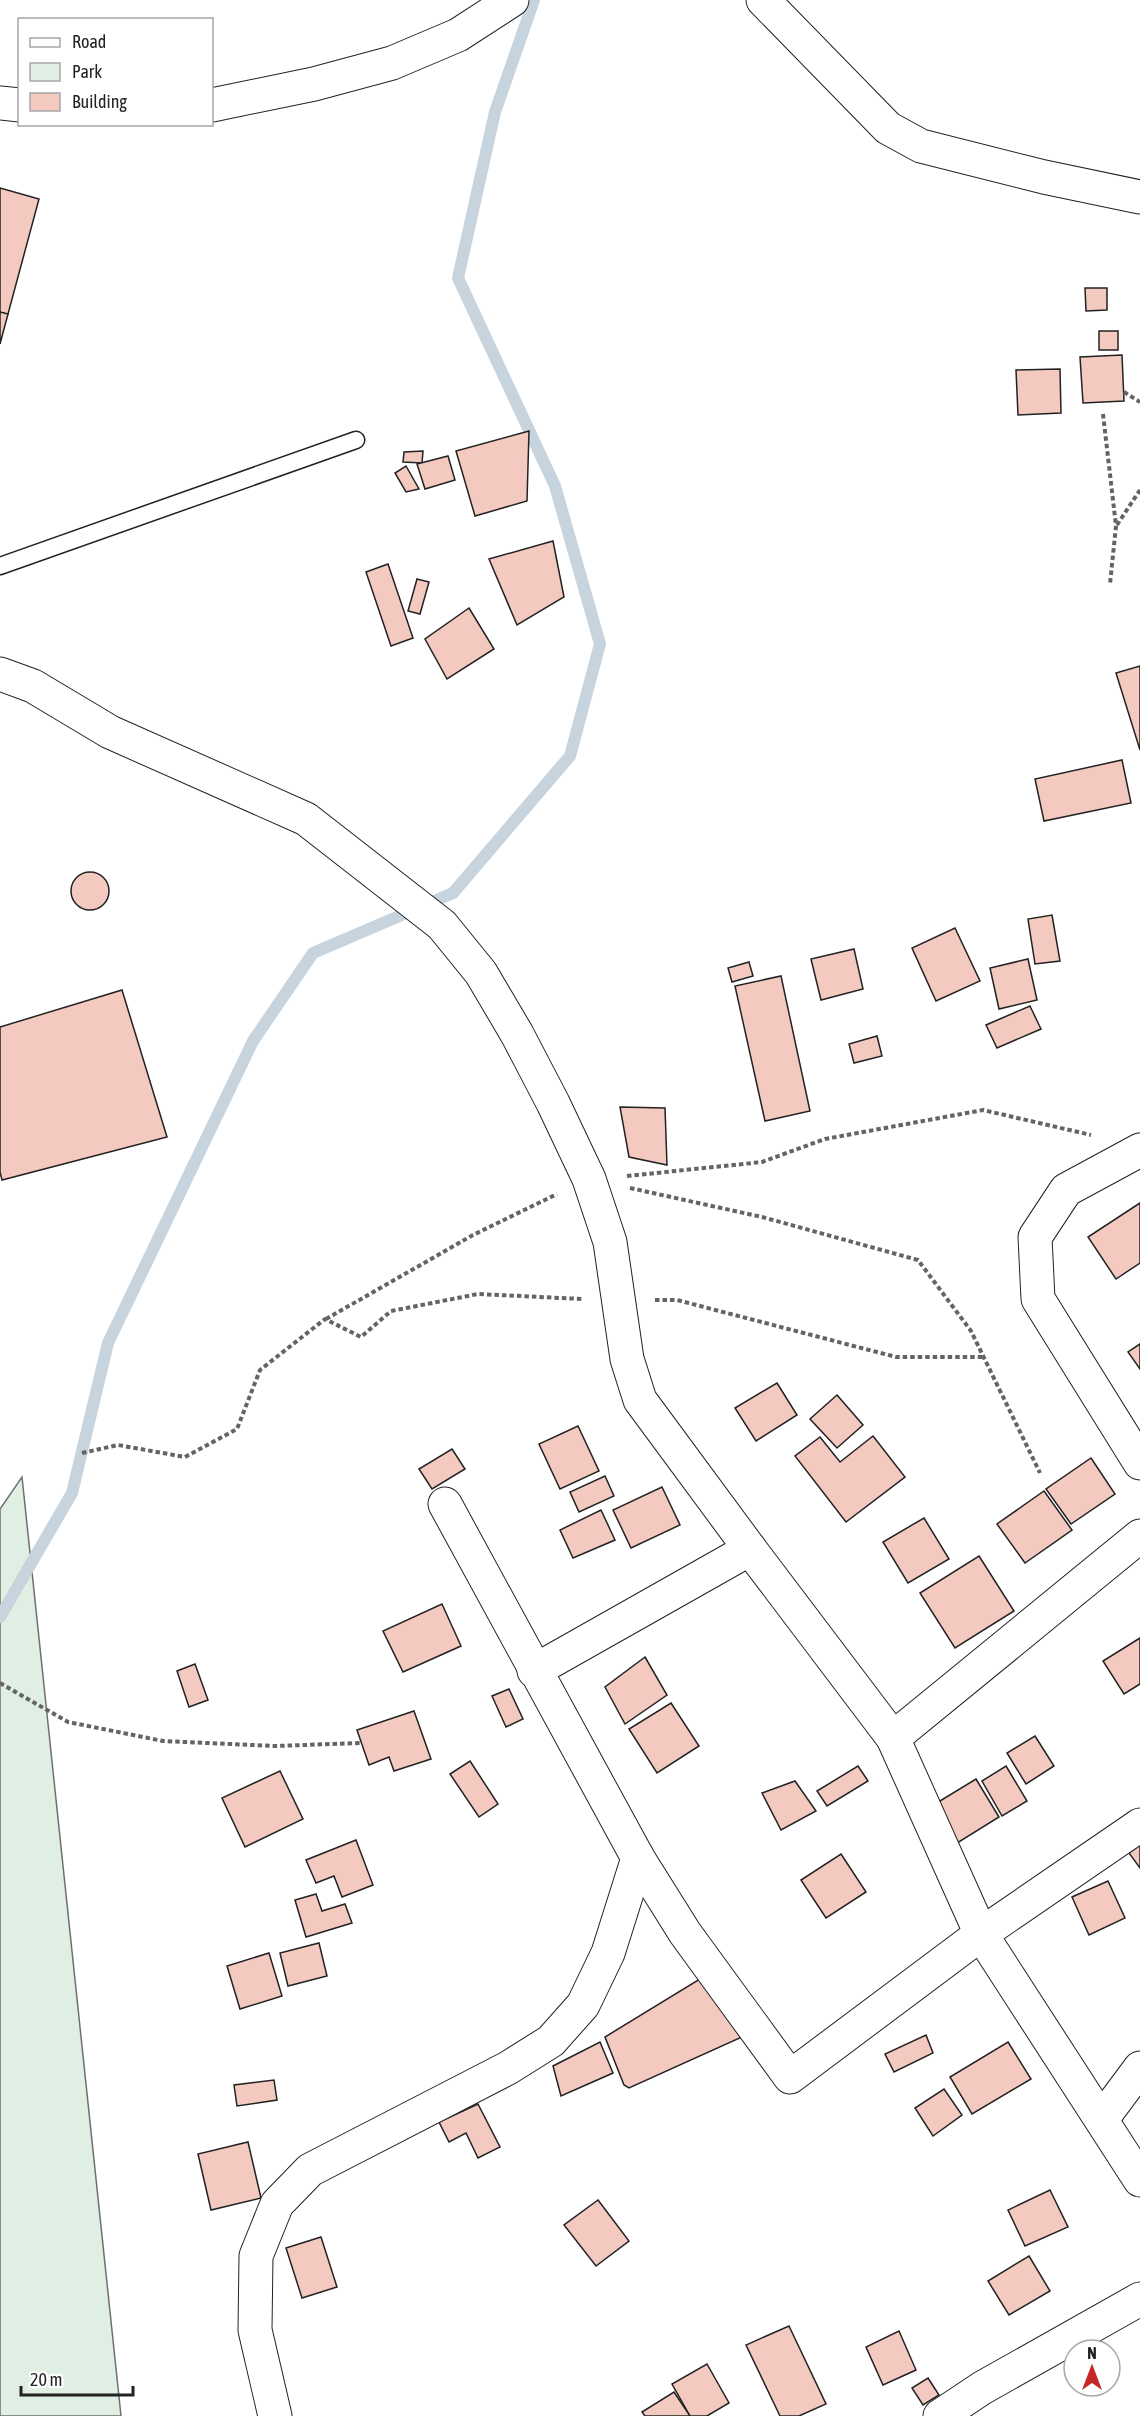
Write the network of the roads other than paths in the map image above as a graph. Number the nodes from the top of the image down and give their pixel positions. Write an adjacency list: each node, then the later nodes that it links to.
1 (512, 0): 5 (street)
2 (763, 0): 6 (street)
3 (0, 103): 4 (street)
4 (18, 105)
5 (213, 105)
6 (1140, 196)
7 (356, 440): 8 (lane)
8 (0, 566)
9 (0, 674): 14 (street)
10 (1140, 1150): 11 (street)
11 (1140, 1463)
12 (445, 1504): 15 (street)
13 (1140, 1536): 16 (street)
14 (750, 1549): 15 (street); 16 (street)
15 (534, 1671): 18 (street)
16 (893, 1738): 19 (street)
17 (1140, 1825): 19 (street)
18 (638, 1858): 19 (street); 24 (street)
19 (981, 1934): 21 (street)
20 (1140, 2068): 21 (street)
21 (1102, 2120): 22 (street)
22 (1140, 2180)
23 (1140, 2299): 25 (street)
24 (275, 2416)
25 (940, 2416)

